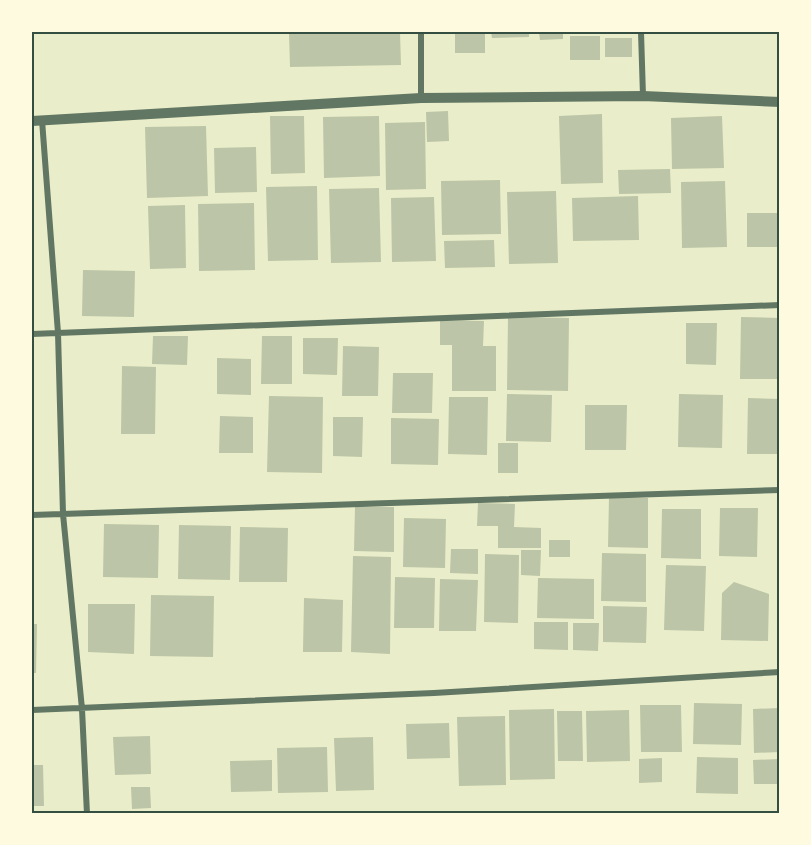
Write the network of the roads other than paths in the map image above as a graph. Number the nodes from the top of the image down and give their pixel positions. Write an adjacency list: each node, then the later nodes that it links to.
1 (420, 32): 4 (street)
2 (641, 32): 3 (street)
3 (643, 96): 4 (street); 5 (street)
4 (421, 98): 6 (street)
5 (780, 102)
6 (37, 121): 8 (street)
7 (780, 305): 8 (street)
8 (58, 333): 9 (street); 11 (street)
9 (32, 334)
10 (780, 490): 11 (street)
11 (63, 514): 12 (street); 14 (street)
12 (32, 515)
13 (780, 672): 14 (street)
14 (82, 709): 15 (street); 16 (street)
15 (32, 710)
16 (87, 813)

